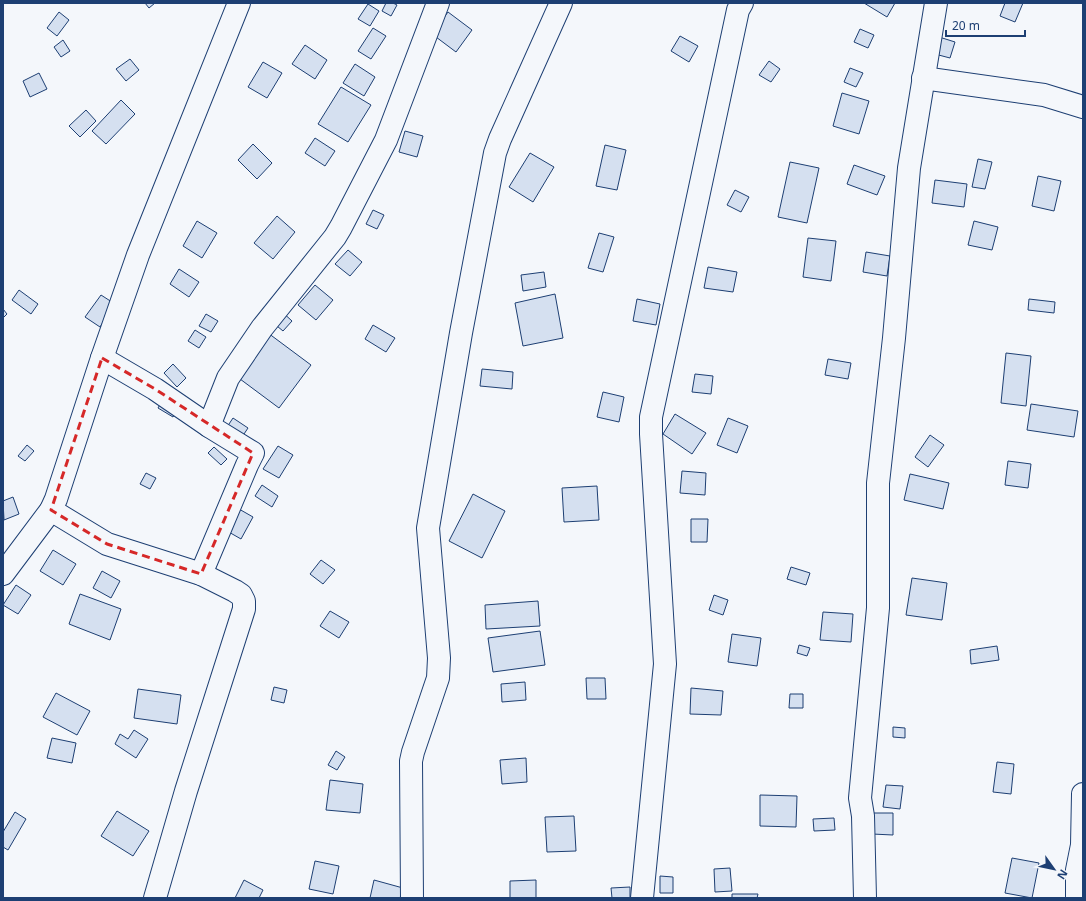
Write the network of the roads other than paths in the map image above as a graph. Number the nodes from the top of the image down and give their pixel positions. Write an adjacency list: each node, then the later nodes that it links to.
1 (239, 3): 8 (street)
2 (438, 3): 9 (street)
3 (562, 3): 15 (street)
4 (742, 3): 16 (street)
5 (936, 3): 6 (street)
6 (923, 78): 7 (street); 17 (street)
7 (1083, 107)
8 (102, 358): 9 (street); 10 (street)
9 (210, 426): 12 (street)
10 (51, 510): 11 (street); 12 (street)
11 (3, 574)
12 (201, 574): 14 (street)
13 (1083, 794): 18 (street)
14 (155, 898)
15 (412, 898)
16 (642, 898)
17 (865, 898)
18 (1077, 898)

